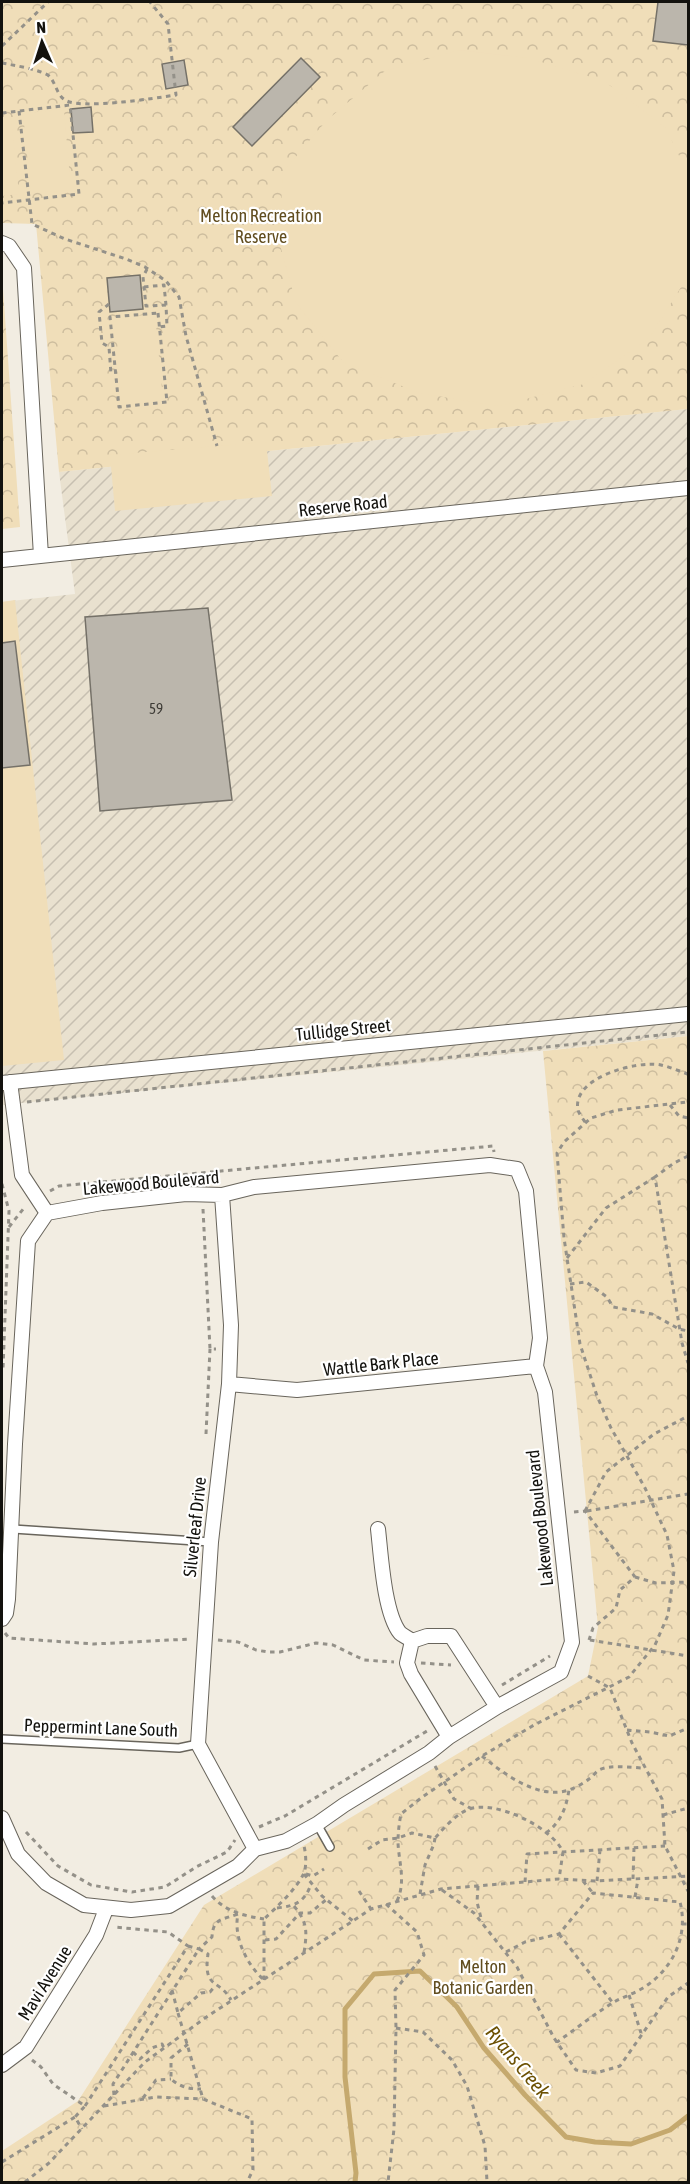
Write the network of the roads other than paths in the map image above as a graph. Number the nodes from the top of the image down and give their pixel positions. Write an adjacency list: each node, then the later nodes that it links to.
1 (2, 243): 3 (street)
2 (688, 488): 3 (street, Reserve Road)
3 (40, 556): 4 (street, Reserve Road)
4 (2, 560)
5 (688, 1014): 6 (street, Tullidge Street)
6 (6, 1082): 8 (street)
7 (222, 1196): 8 (street, Lakewood Boulevard); 9 (street, Lakewood Boulevard); 10 (street, Silverleaf Drive)
8 (47, 1213): 11 (street)
9 (536, 1366): 10 (street, Wattle Bark Place); 16 (street, Lakewood Boulevard)
10 (229, 1384): 13 (street, Silverleaf Drive)
11 (13, 1529): 13 (lane); 14 (street)
12 (378, 1529): 15 (street)
13 (211, 1542): 19 (street, Silverleaf Drive)
14 (2, 1618)
15 (412, 1641): 16 (street); 17 (street)
16 (497, 1707): 17 (street, Lakewood Boulevard)
17 (449, 1737): 21 (street, Lakewood Boulevard)
18 (2, 1739): 19 (lane, Peppermint Lane South)
19 (198, 1744): 24 (street)
20 (2, 1818): 22 (street, Lakewood Boulevard)
21 (317, 1824): 23 (lane); 24 (street, Lakewood Boulevard)
22 (5, 1836): 25 (street, Lakewood Boulevard)
23 (330, 1847)
24 (255, 1849): 25 (street, Lakewood Boulevard)
25 (106, 1909): 26 (street, Mavi Avenue)
26 (2, 2065)

